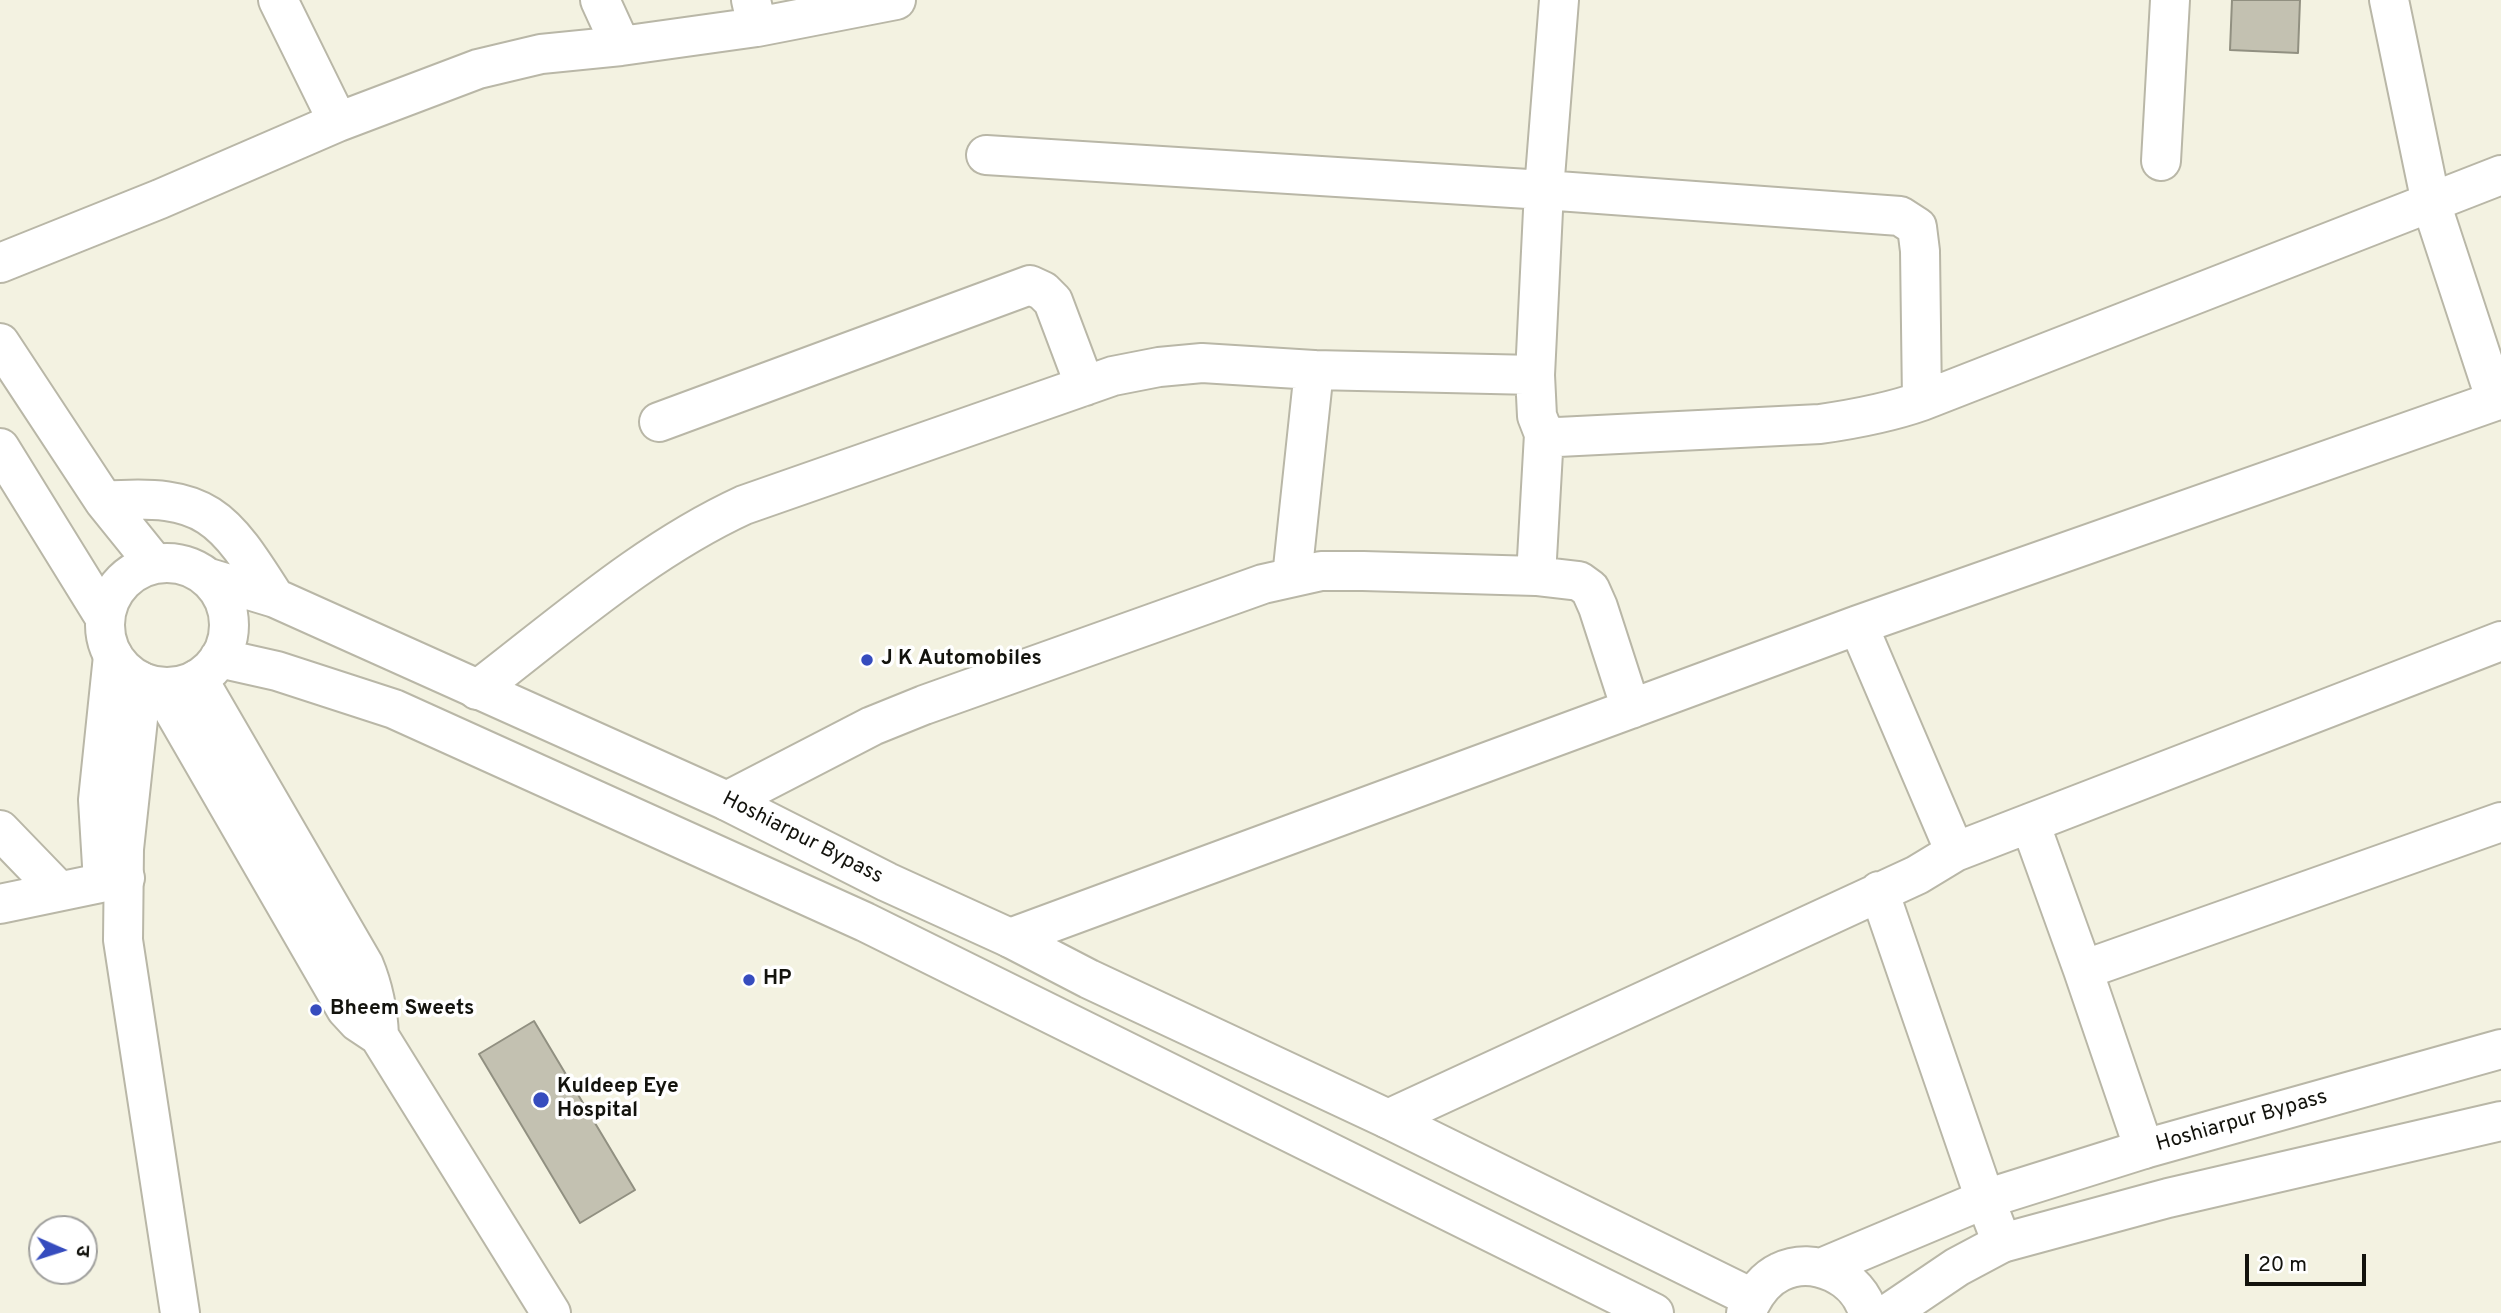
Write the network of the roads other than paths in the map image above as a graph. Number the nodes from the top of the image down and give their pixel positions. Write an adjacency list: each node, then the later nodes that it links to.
1 (278, 0): 9 (main road)
2 (600, 0): 8 (main road)
3 (896, 0): 7 (main road)
4 (1559, 0): 13 (main road)
5 (2170, 0): 11 (main road)
6 (2389, 0): 14 (main road)
7 (754, 13): 8 (main road)
8 (621, 46): 9 (main road)
9 (338, 122): 15 (main road)
10 (986, 155): 13 (main road)
11 (2161, 161)
12 (2501, 175): 14 (main road)
13 (1544, 190): 18 (main road); 21 (main road)
14 (2431, 203): 20 (main road); 21 (main road)
15 (0, 263)
16 (0, 343): 25 (main road)
17 (1314, 370): 18 (main road); 19 (main road); 28 (main road)
18 (1535, 375): 23 (main road)
19 (1085, 386): 22 (main road); 37 (main road)
20 (2498, 400): 32 (main road)
21 (1922, 401): 23 (main road)
22 (659, 422)
23 (1544, 434): 27 (main road)
24 (0, 448): 31 (main road)
25 (104, 501): 26 (main road); 30 (main road)
26 (154, 563): 29 (main road); 31 (main road)
27 (1536, 576): 28 (main road); 38 (main road)
28 (1292, 577): 39 (main road)
29 (209, 578): 30 (main road, Hoshiarpur Bypass); 35 (main road)
30 (275, 598): 37 (main road, Hoshiarpur Bypass)
31 (105, 618): 34 (main road)
32 (1858, 625): 38 (main road); 43 (main road)
33 (2501, 641): 41 (main road)
34 (113, 656): 36 (main road); 44 (main road)
35 (208, 668): 36 (main road); 49 (main road); 52 (main road)
36 (151, 684): 44 (main road); 52 (main road)
37 (477, 690): 39 (main road, Hoshiarpur Bypass)
38 (1631, 709): 50 (main road)
39 (727, 801): 45 (main road, Hoshiarpur Bypass)
40 (2501, 822): 51 (main road)
41 (2030, 823): 43 (main road); 51 (main road)
42 (0, 830): 46 (main road)
43 (1955, 852): 47 (main road)
44 (114, 879): 46 (main road); 61 (main road)
45 (887, 882): 49 (main road); 50 (main road, Hoshiarpur Bypass)
46 (58, 890): 48 (main road)
47 (1879, 891): 54 (main road); 57 (main road)
48 (0, 904)
49 (865, 922): 63 (main road)
50 (1010, 938): 54 (main road, Hoshiarpur Bypass)
51 (2084, 970): 56 (main road)
52 (379, 1036): 62 (main road)
53 (2501, 1049): 56 (main road, Hoshiarpur Bypass)
54 (1388, 1119): 60 (main road, Hoshiarpur Bypass)
55 (2501, 1121): 58 (main road)
56 (2144, 1149): 57 (main road, Hoshiarpur Bypass)
57 (1985, 1199): 58 (main road); 59 (main road, Hoshiarpur Bypass)
58 (2002, 1243): 65 (main road)
59 (1821, 1268): 60 (main road); 64 (main road)
60 (1749, 1306)
61 (180, 1313)
62 (551, 1313)
63 (1654, 1313)
64 (1868, 1313)
65 (1889, 1313)

